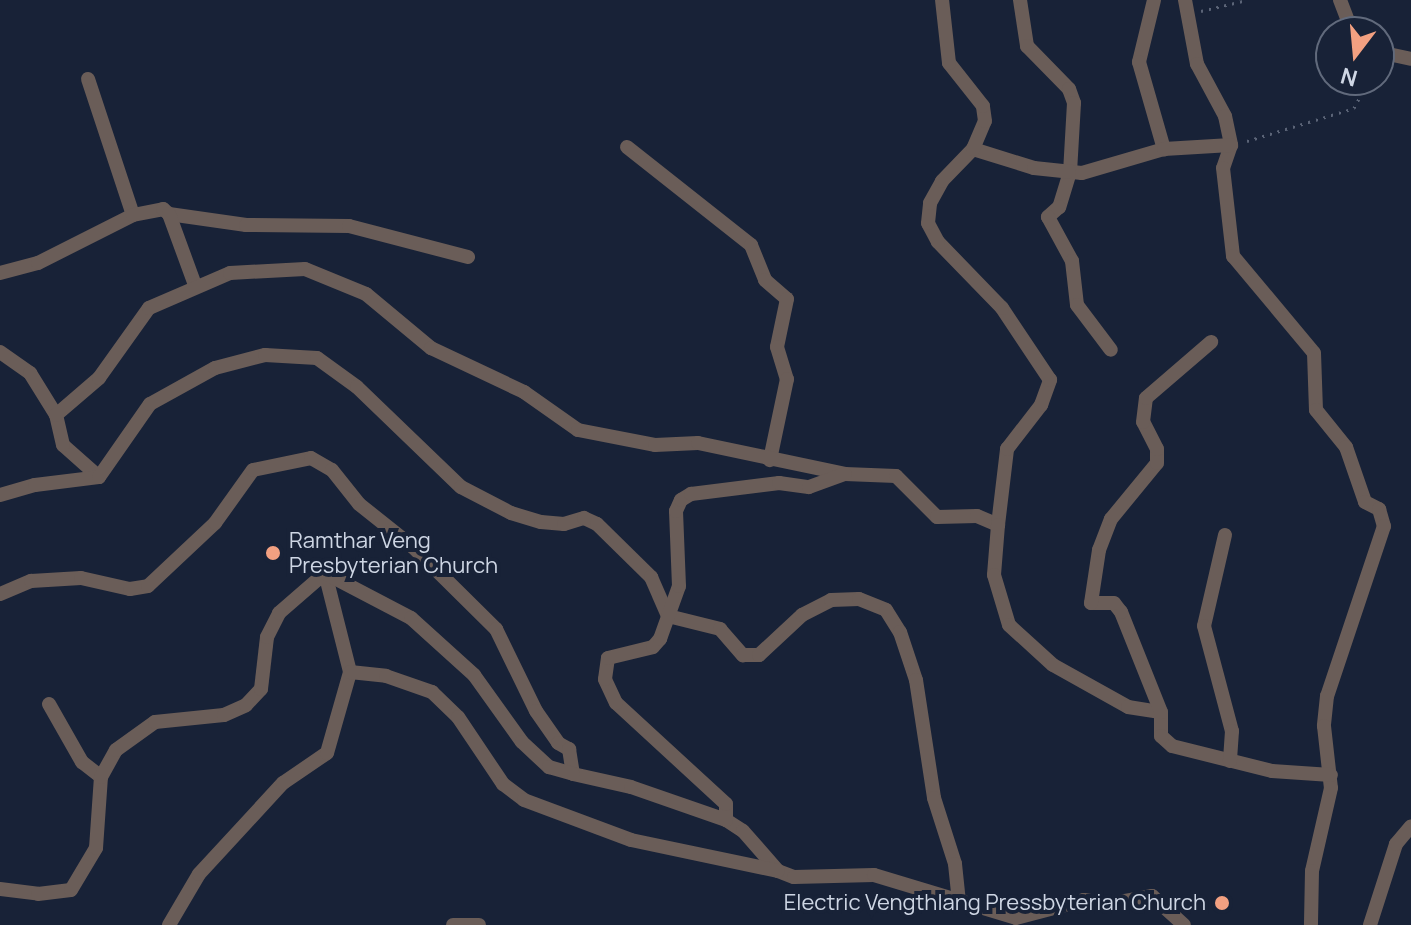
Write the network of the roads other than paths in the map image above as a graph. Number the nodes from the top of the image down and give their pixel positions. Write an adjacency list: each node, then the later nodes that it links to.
1 (942, 0): 8 (street)
2 (1020, 0): 10 (street)
3 (1154, 0): 9 (street)
4 (1186, 6): 6 (street)
5 (88, 79): 12 (street)
6 (1231, 145): 9 (street); 34 (street)
7 (627, 147): 20 (street)
8 (973, 149): 10 (street); 24 (street)
9 (1164, 149): 10 (street)
10 (1070, 172): 17 (street)
11 (169, 214): 12 (street); 13 (street); 15 (street)
12 (133, 215): 14 (street)
13 (468, 257)
14 (0, 273)
15 (195, 285): 19 (street); 20 (street)
16 (1211, 342): 31 (street)
17 (1111, 350)
18 (0, 352): 19 (street)
19 (56, 415): 22 (street)
20 (770, 460): 21 (street)
21 (845, 474): 24 (street); 28 (street)
22 (99, 477): 23 (street); 28 (street)
23 (0, 495)
24 (998, 525): 31 (street)
25 (1225, 535): 32 (street)
26 (325, 573): 29 (street); 33 (street); 35 (street)
27 (0, 594): 33 (street)
28 (668, 616): 36 (street); 40 (street)
29 (350, 672): 38 (street); 41 (street)
30 (49, 704): 35 (street)
31 (1161, 712): 32 (street)
32 (1230, 761): 34 (street)
33 (573, 774): 36 (street)
34 (1331, 775): 45 (street)
35 (101, 777): 39 (street)
36 (726, 820): 38 (street)
37 (1411, 826): 46 (street)
38 (778, 871): 40 (street)
39 (0, 889)
40 (959, 902): 44 (street)
41 (169, 925)
42 (453, 925): 43 (street)
43 (479, 925)
44 (1184, 925)
45 (1311, 925)
46 (1370, 925)

